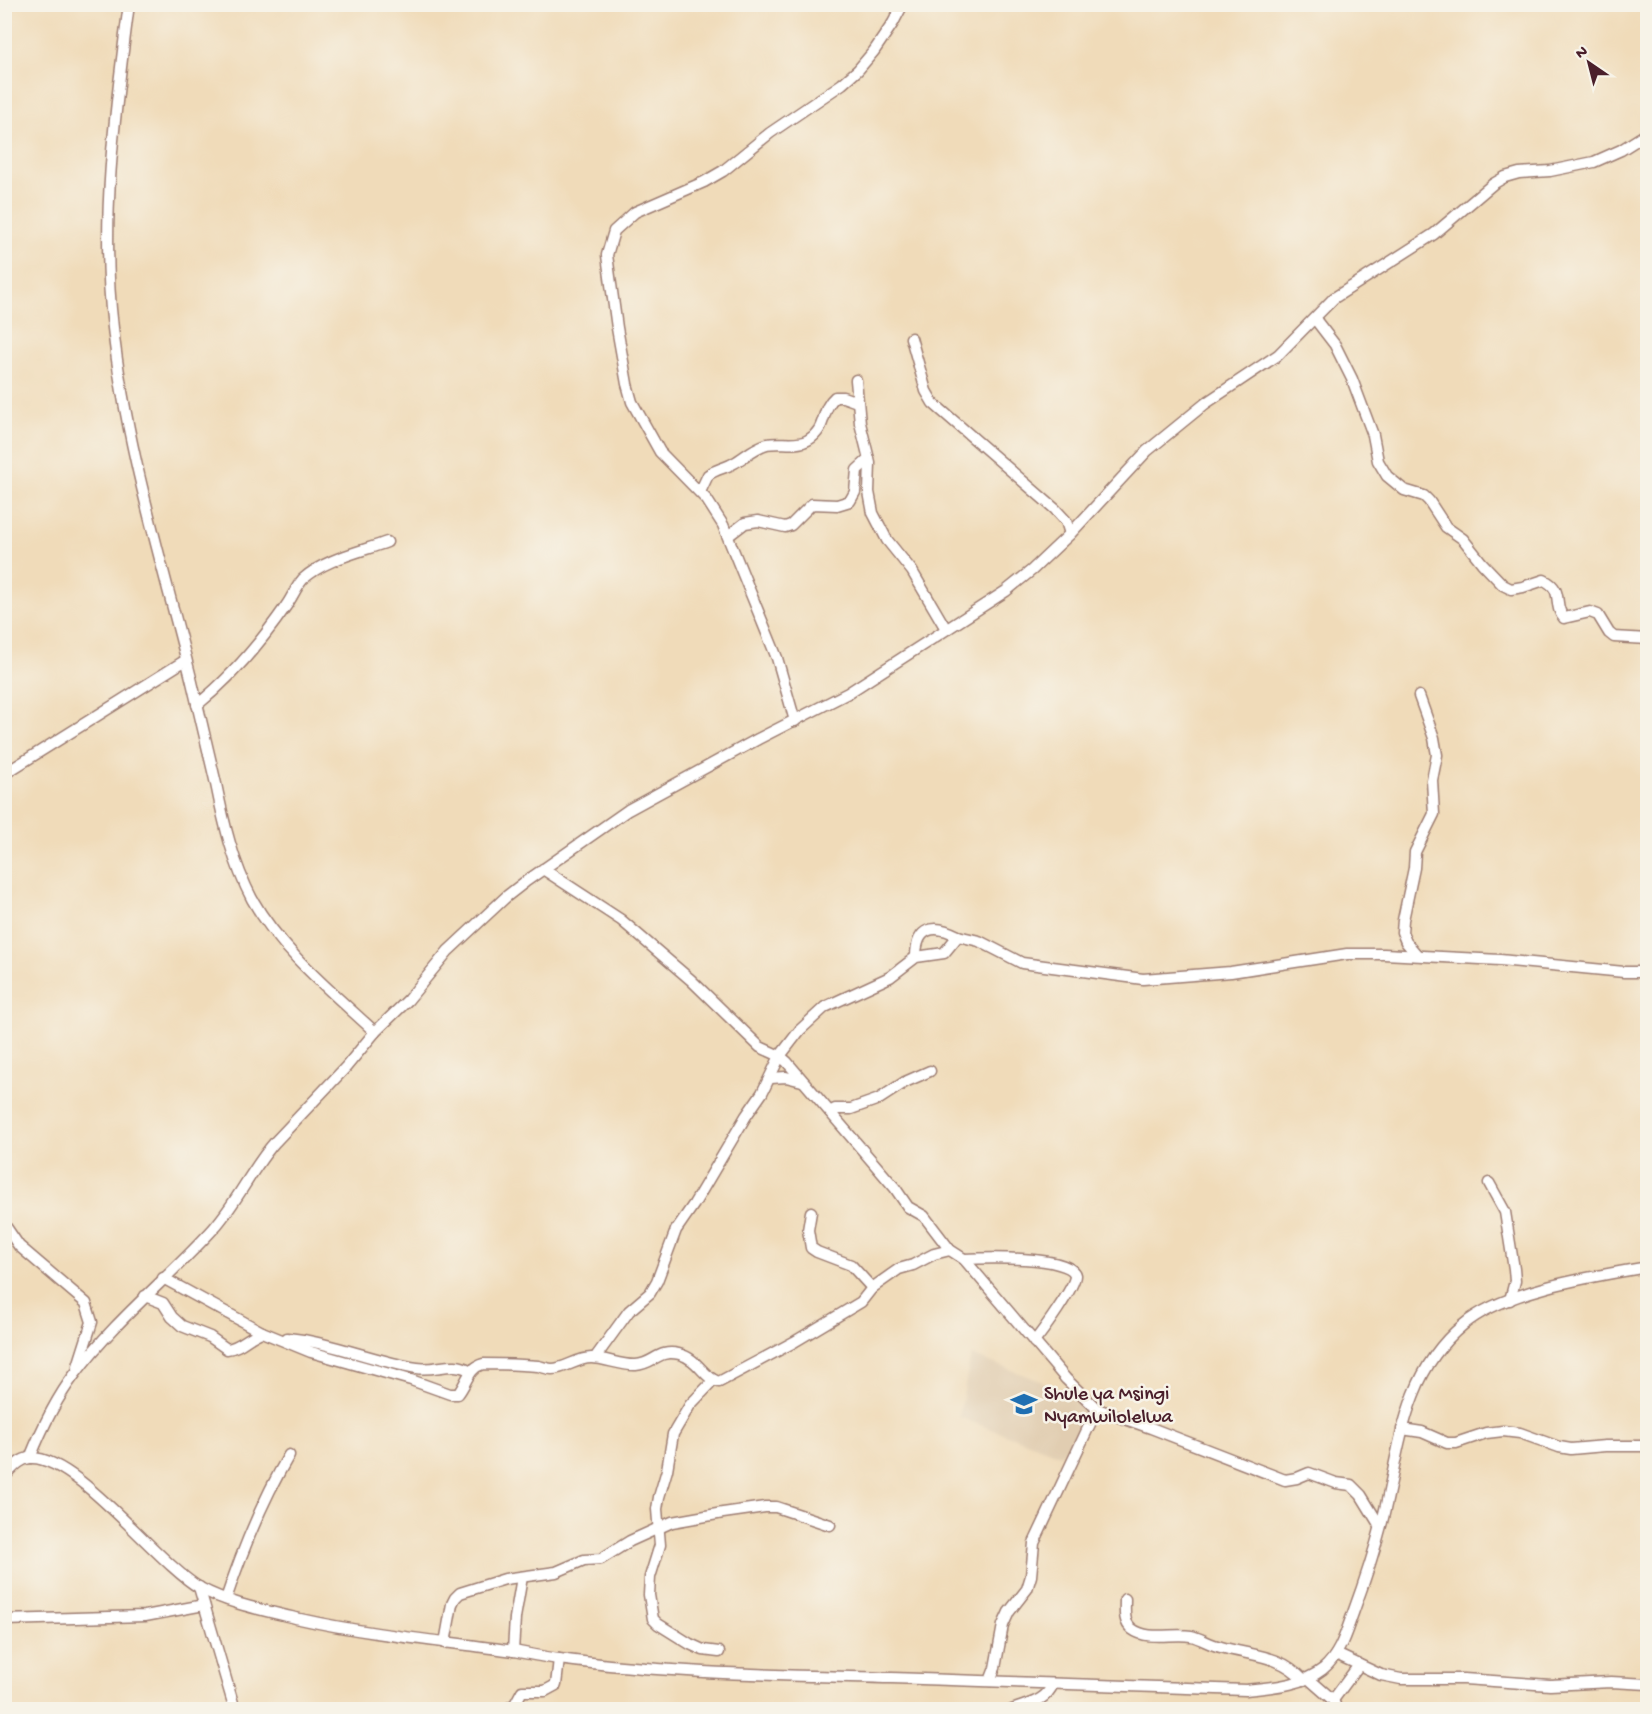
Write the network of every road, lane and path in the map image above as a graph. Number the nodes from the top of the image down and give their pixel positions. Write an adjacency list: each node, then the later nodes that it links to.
1 (129, 4): 15 (street)
2 (903, 4): 9 (street)
3 (1647, 133): 4 (street)
4 (1315, 319): 10 (street); 14 (street)
5 (911, 338): 10 (street)
6 (856, 380): 7 (street)
7 (857, 402): 8 (street); 9 (street)
8 (869, 459): 11 (street); 13 (street)
9 (700, 492): 11 (street)
10 (1070, 534): 13 (street)
11 (728, 536): 18 (street)
12 (387, 542): 17 (street)
13 (946, 629): 18 (street)
14 (1647, 639)
15 (186, 660): 17 (street); 19 (street)
16 (1419, 696): 22 (street)
17 (197, 705): 25 (street)
18 (795, 721): 20 (street)
19 (4, 774)
20 (543, 869): 25 (street); 26 (street)
21 (958, 936): 22 (street); 23 (street); 23 (street)
22 (1417, 956): 24 (street)
23 (916, 957): 26 (street)
24 (1647, 972)
25 (375, 1032): 37 (street)
26 (780, 1056): 28 (street); 29 (street)
27 (930, 1071): 30 (street)
28 (771, 1078): 29 (street); 44 (street)
29 (802, 1081): 30 (street)
30 (830, 1112): 34 (street)
31 (1489, 1183): 40 (street)
32 (811, 1212): 38 (street)
33 (4, 1224): 46 (street)
34 (950, 1250): 35 (street); 38 (street)
35 (964, 1259): 43 (street); 43 (street)
36 (1647, 1267): 40 (street)
37 (163, 1278): 39 (street); 41 (street)
38 (872, 1288): 47 (street)
39 (145, 1296): 41 (street); 46 (street)
40 (1510, 1300): 49 (street)
41 (262, 1332): 42 (street)
42 (277, 1338): 45 (street); 45 (street)
43 (1034, 1342): 48 (street)
44 (595, 1358): 45 (street); 47 (street)
45 (471, 1371)
46 (76, 1372): 52 (street)
47 (714, 1380): 56 (street)
48 (1098, 1410): 55 (street); 70 (street)
49 (1402, 1429): 50 (street); 55 (street)
50 (1647, 1446)
51 (289, 1455): 59 (street)
52 (30, 1458): 53 (street); 58 (street)
53 (4, 1477)
54 (830, 1525): 56 (street)
55 (1380, 1526): 66 (street)
56 (660, 1528): 57 (street); 65 (street)
57 (522, 1577): 63 (street); 64 (street)
58 (199, 1587): 59 (street); 61 (street)
59 (226, 1599): 63 (street)
60 (1125, 1599): 69 (street)
61 (204, 1605): 62 (street); 74 (street)
62 (4, 1620)
63 (445, 1643): 64 (street)
64 (513, 1651): 67 (street)
65 (719, 1652)
66 (1336, 1654): 68 (street); 69 (street)
67 (559, 1659): 70 (street); 75 (street)
68 (1359, 1665): 72 (street); 73 (street)
69 (1306, 1679): 71 (street); 73 (street)
70 (990, 1681): 71 (street)
71 (1053, 1684): 76 (street)
72 (1647, 1684)
73 (1335, 1705)
74 (235, 1710)
75 (506, 1710)
76 (1012, 1710)

